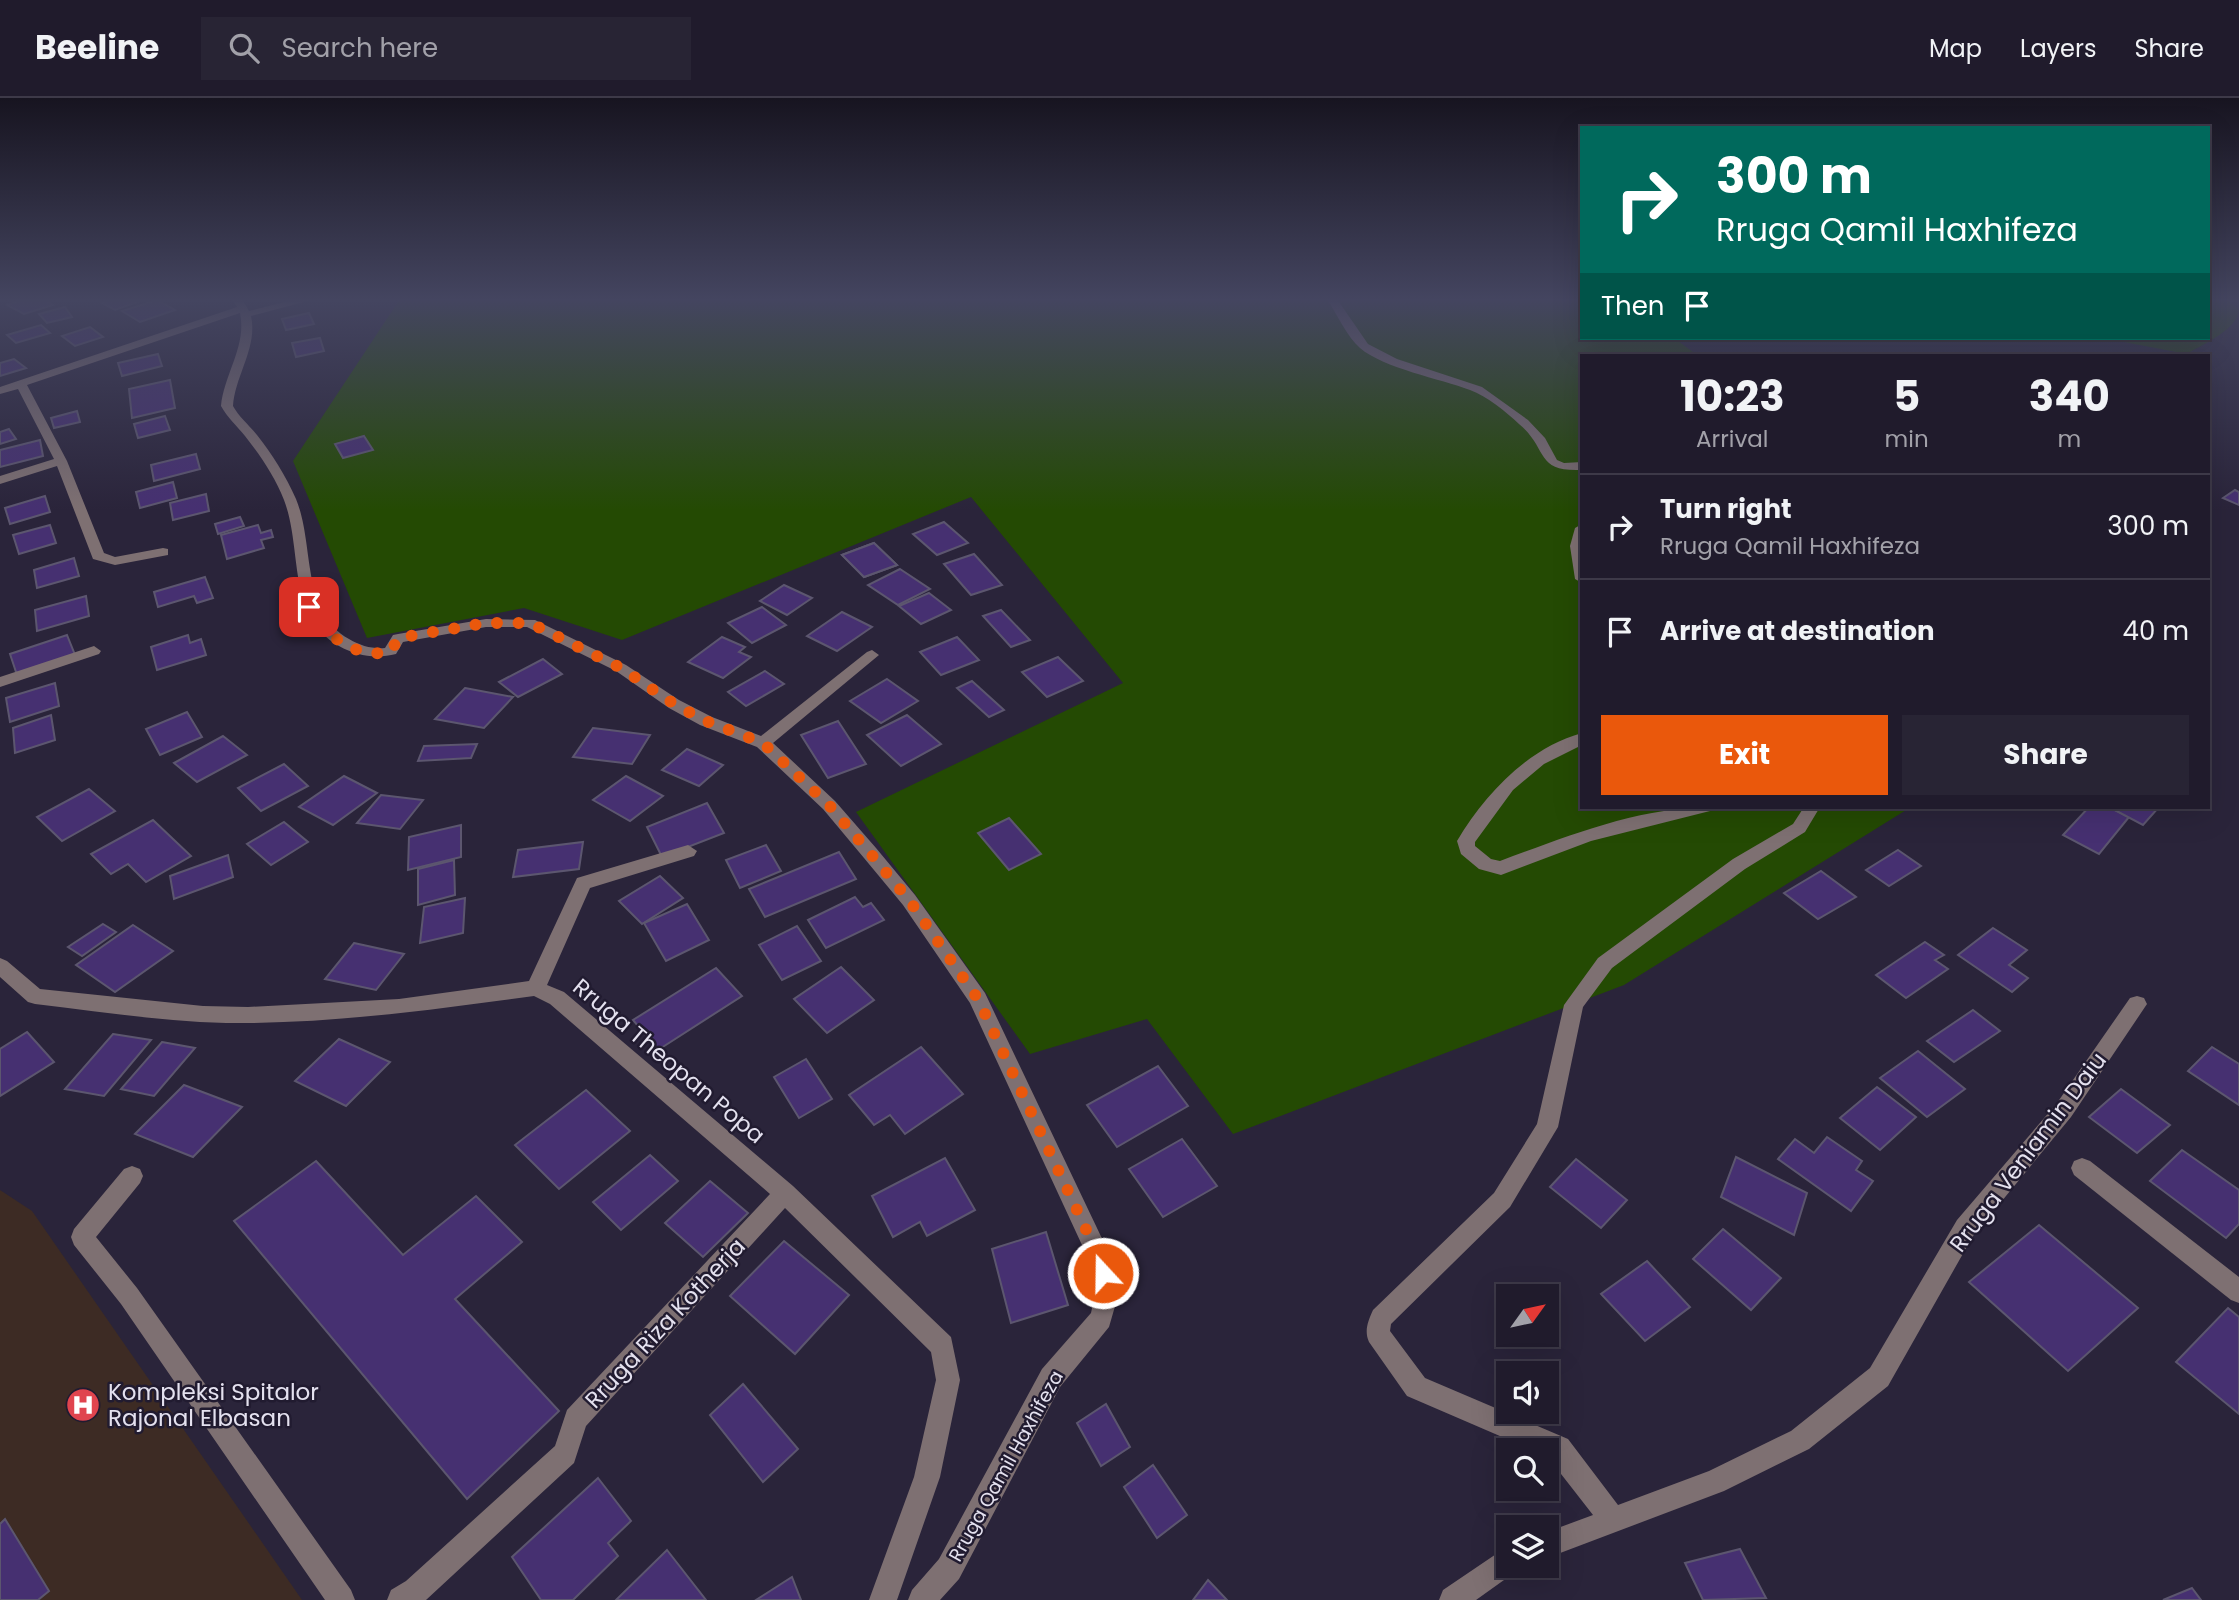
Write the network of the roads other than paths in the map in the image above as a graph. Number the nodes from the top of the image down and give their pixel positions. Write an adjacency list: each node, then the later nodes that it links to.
1 (64, 369): 4 (street)
2 (235, 369): 16 (street, Rruga Qamil Haxhifeza)
3 (1418, 369): 7 (street)
4 (21, 384): 5 (street); 6 (street)
5 (0, 391)
6 (61, 461): 8 (street); 10 (street)
7 (1580, 466)
8 (0, 480)
9 (1580, 531): 11 (street)
10 (163, 552)
11 (1580, 569)
12 (94, 651): 14 (street)
13 (872, 655): 16 (street)
14 (0, 682)
15 (1580, 739): 17 (street)
16 (763, 743): 33 (street, Rruga Qamil Haxhifeza)
17 (1696, 809)
18 (1811, 809): 27 (street)
19 (688, 851): 21 (street)
20 (0, 966): 21 (street)
21 (536, 988): 25 (street, Rruga Theopan Popa)
22 (2137, 1004): 27 (street, Rruga Veniamin Daiu)
23 (2082, 1168): 26 (street)
24 (132, 1176): 30 (street)
25 (785, 1193): 31 (street, Rruga Riza Kotherja); 32 (street, Rruga Theopan Popa)
26 (2239, 1292)
27 (1612, 1519): 28 (street, Rruga Veniamin Daiu)
28 (1559, 1540)
29 (1496, 1569): 34 (street)
30 (341, 1600)
31 (401, 1600)
32 (883, 1600)
33 (922, 1600)
34 (1453, 1600)

